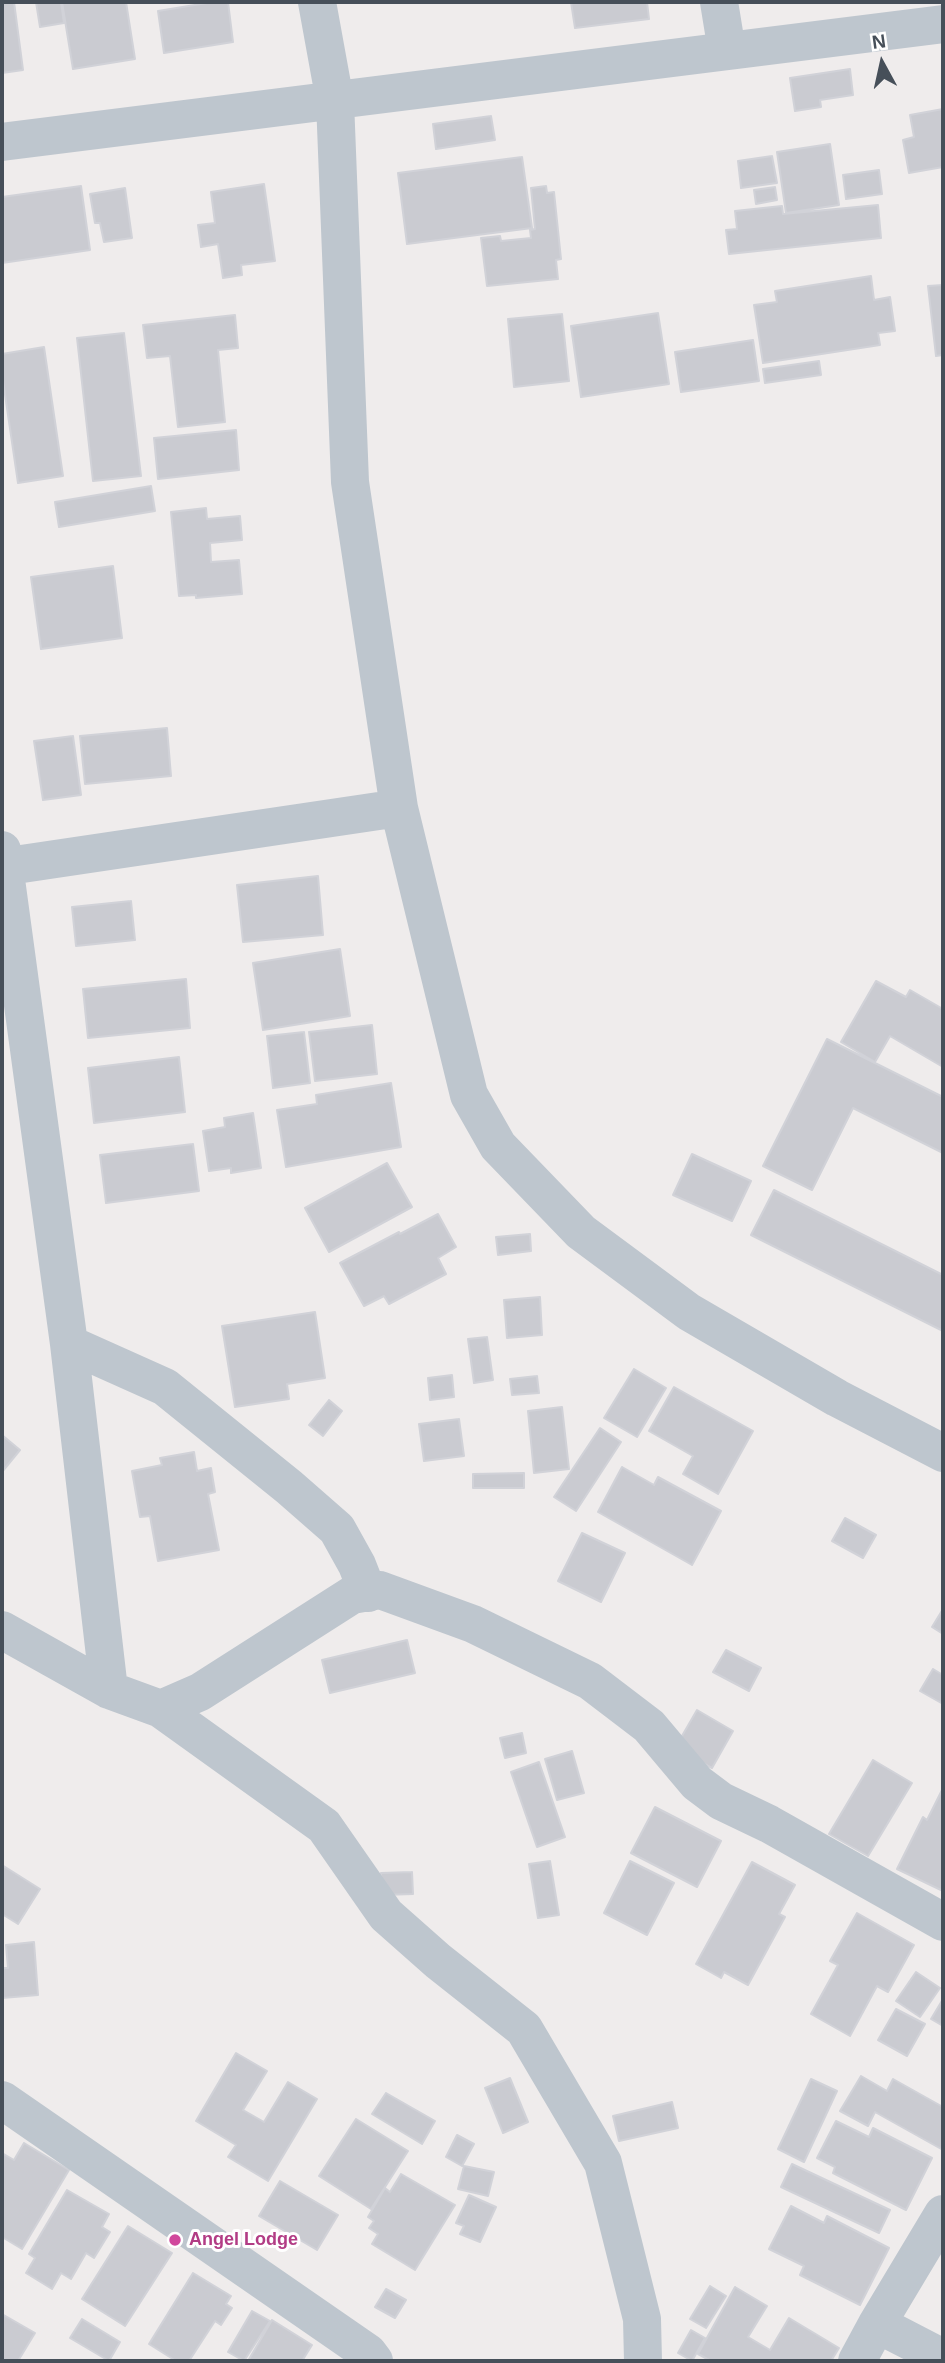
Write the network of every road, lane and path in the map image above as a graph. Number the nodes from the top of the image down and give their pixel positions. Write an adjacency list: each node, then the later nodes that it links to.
1 (317, 2): 5 (street)
2 (719, 2): 4 (street)
3 (943, 24): 4 (street)
4 (727, 51): 5 (street)
5 (335, 101): 6 (street); 7 (street)
6 (2, 142)
7 (399, 808): 8 (street); 10 (street)
8 (2, 861): 9 (street)
9 (69, 1344): 11 (street); 13 (street)
10 (943, 1453)
11 (368, 1593): 14 (street); 15 (street)
12 (2, 1630): 13 (street)
13 (109, 1690): 14 (street)
14 (160, 1709): 21 (street)
15 (943, 1922)
16 (2, 2100): 19 (street)
17 (943, 2214): 18 (street)
18 (877, 2324): 20 (street); 22 (street)
19 (368, 2358)
20 (943, 2358)
21 (643, 2361)
22 (857, 2361)

